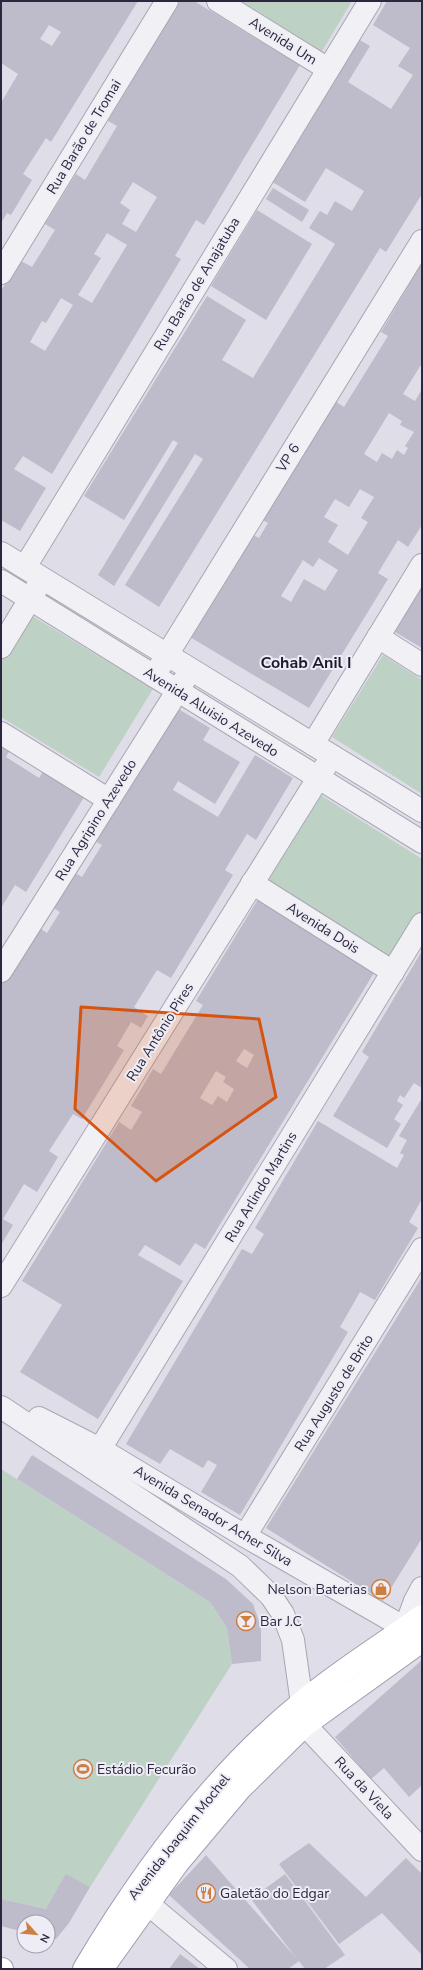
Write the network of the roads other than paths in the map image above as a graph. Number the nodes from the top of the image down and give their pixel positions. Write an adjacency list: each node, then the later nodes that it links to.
1 (167, 1): 6 (street, Rua Barão de Tromai)
2 (218, 1): 4 (street, Avenida Um)
3 (370, 1): 4 (street, Rua Barão de Anajatuba)
4 (328, 69): 9 (street, Rua Barão de Anajatuba)
5 (422, 241): 14 (street, VP 6)
6 (1, 273)
7 (1, 553): 9 (street, Avenida Aluisio Azevedo)
8 (422, 564): 12 (street)
9 (34, 573): 11 (street, Rua Barão de Anajatuba); 14 (street, Avenida Aluisio Azevedo)
10 (1, 581): 11 (street, Avenida Aluisio Azevedo)
11 (30, 599): 13 (street, Rua Barão de Anajatuba); 17 (street, Avenida Aluisio Azevedo)
12 (378, 637): 15 (street); 20 (street)
13 (1, 647)
14 (167, 654): 16 (street, Avenida Aluisio Azevedo); 17 (street, VP 6)
15 (422, 665)
16 (191, 669): 18 (street, Rua Agripino Azevedo); 20 (street, Avenida Aluisio Azevedo)
17 (154, 676): 18 (street, Avenida Aluisio Azevedo)
18 (178, 691): 22 (street, Avenida Aluisio Azevedo); 23 (street, Rua Agripino Azevedo)
19 (1, 733): 23 (street)
20 (313, 744): 21 (street, Avenida Aluisio Azevedo)
21 (332, 756): 22 (street, Rua Antônio Pires); 24 (street, Avenida Aluisio Azevedo)
22 (318, 778): 25 (street, Avenida Aluisio Azevedo); 26 (street, Rua Antônio Pires)
23 (109, 800): 28 (street, Rua Agripino Azevedo)
24 (422, 811)
25 (422, 842)
26 (252, 883): 29 (street, Avenida Dois); 31 (street, Rua Antônio Pires)
27 (422, 924): 29 (street, Rua Arlindo Martins)
28 (1, 971)
29 (393, 972): 34 (street, Rua Arlindo Martins)
30 (422, 1249): 35 (street, Rua Augusto de Brito)
31 (1, 1286)
32 (1, 1399): 34 (street, Avenida Senador Acher Silva)
33 (1, 1407): 38 (street, Avenida Senador Acher Silva)
34 (100, 1449): 35 (street, Avenida Senador Acher Silva)
35 (245, 1536): 37 (street, Avenida Senador Acher Silva)
36 (422, 1588): 37 (street)
37 (417, 1632): 38 (main road, Avenida Joaquim Mochel); 39 (main road, Avenida Joaquim Mochel)
38 (302, 1702): 39 (street, Avenida Senador Acher Silva); 42 (main road, Avenida Joaquim Mochel)
39 (305, 1725): 40 (street, Rua da Viela); 41 (main road, Avenida Joaquim Mochel)
40 (422, 1850)
41 (148, 1904): 43 (main road, Avenida Joaquim Mochel); 44 (street)
42 (84, 1969)
43 (102, 1969)
44 (226, 1969)

